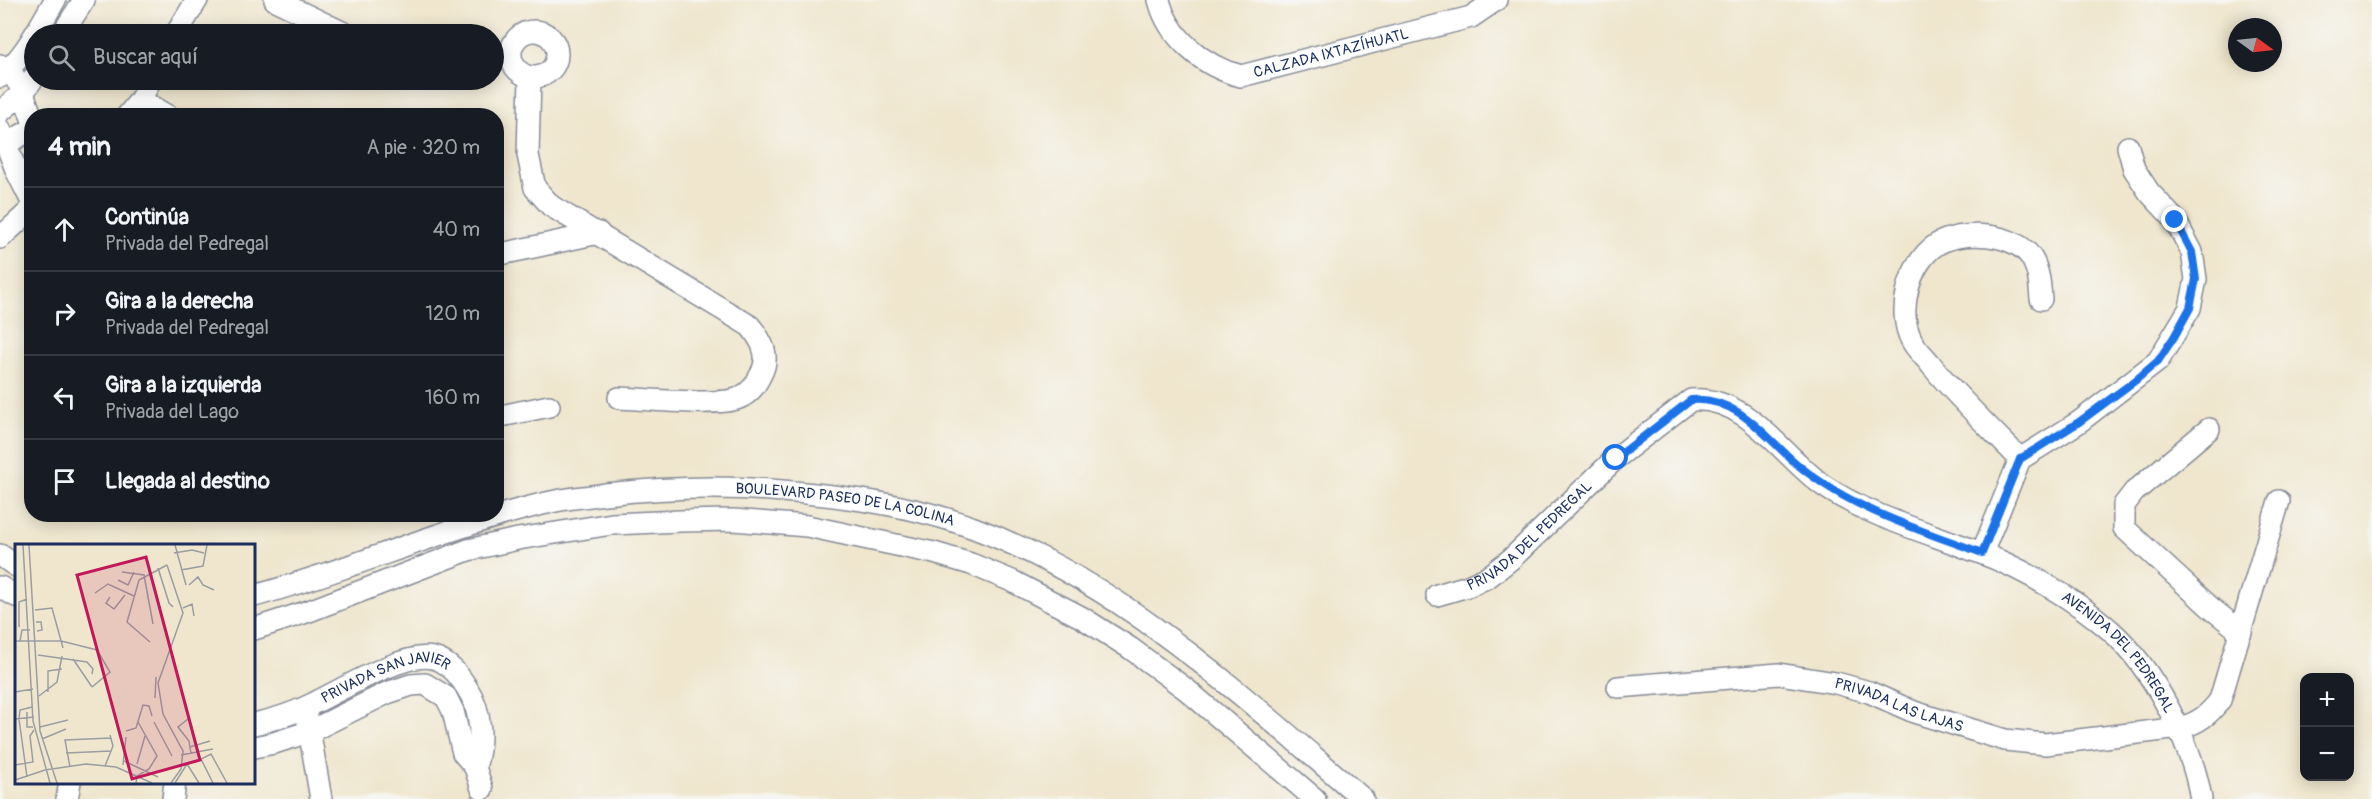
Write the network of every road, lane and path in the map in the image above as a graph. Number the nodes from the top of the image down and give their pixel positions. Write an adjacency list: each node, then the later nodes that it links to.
1 (55, 0): 7 (street)
2 (84, 0): 8 (street)
3 (197, 0): 9 (street)
4 (275, 0): 10 (street)
5 (1159, 0): 6 (street, CALZADA IXTAZÍHUATL)
6 (1496, 0)
7 (41, 24)
8 (68, 24)
9 (182, 24)
10 (325, 24)
11 (24, 51): 12 (street)
12 (3, 70): 14 (street)
13 (530, 77): 26 (street)
14 (24, 82)
15 (24, 90): 20 (street)
16 (29, 90): 18 (street)
17 (145, 90): 19 (street)
18 (31, 108)
19 (133, 108)
20 (0, 112)
21 (24, 131): 22 (street)
22 (3, 136): 24 (street)
23 (2128, 147): 34 (street)
24 (24, 184)
25 (24, 217): 27 (street)
26 (599, 233): 28 (street); 30 (street)
27 (0, 238)
28 (504, 253)
29 (2041, 299): 34 (street)
30 (619, 398)
31 (549, 406): 32 (street)
32 (504, 415)
33 (2209, 429): 48 (street)
34 (2020, 459): 40 (street)
35 (682, 487): 37 (street, BOULEVARD PASEO DE LA COLINA); 38 (street); 63 (street, BOULEVARD PASEO DE LA COLINA)
36 (2278, 501): 48 (street, PRIVADA LAS LAJAS)
37 (504, 514)
38 (680, 521): 47 (street, BOULEVARD PASEO DE LA COLINA); 62 (street, BOULEVARD PASEO DE LA COLINA)
39 (476, 522): 46 (street, BOULEVARD PASEO DE LA COLINA)
40 (1982, 553): 45 (street, PRIVADA DEL PEDREGAL); 52 (street, AVENIDA DEL PEDREGAL)
41 (0, 555): 42 (street)
42 (15, 565)
43 (0, 587): 44 (street)
44 (15, 595)
45 (1437, 595)
46 (255, 596)
47 (255, 629)
48 (2241, 632): 52 (street, PRIVADA LAS LAJAS)
49 (1618, 687): 52 (street, PRIVADA LAS LAJAS)
50 (305, 708): 51 (street, PRIVADA SAN JAVIER); 53 (street); 55 (street, PRIVADA SAN JAVIER)
51 (255, 724)
52 (2180, 728): 64 (street, AVENIDA DEL PEDREGAL)
53 (311, 731): 54 (street, PRIVADA SAN JAVIER); 55 (street, PRIVADA SAN JAVIER); 61 (street)
54 (255, 747)
55 (475, 767): 58 (street)
56 (70, 784): 59 (street)
57 (175, 784): 60 (street)
58 (482, 789)
59 (67, 799)
60 (173, 799)
61 (321, 799)
62 (1315, 799)
63 (1363, 799)
64 (2201, 799)

